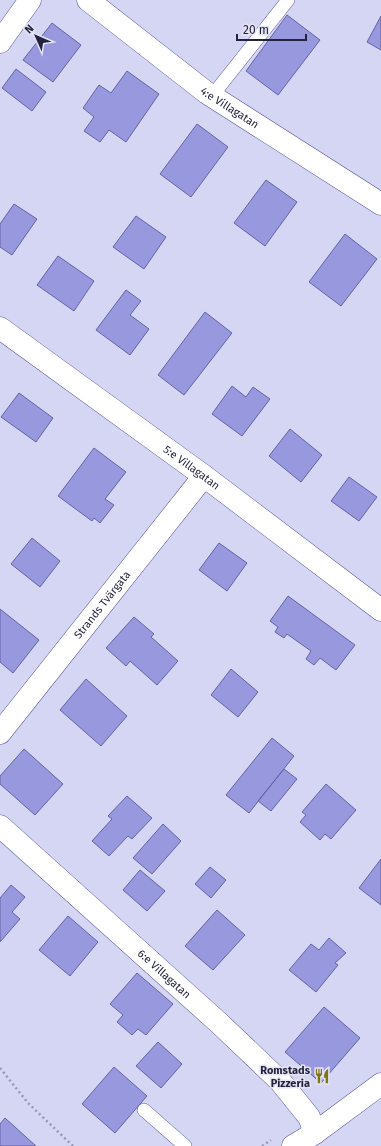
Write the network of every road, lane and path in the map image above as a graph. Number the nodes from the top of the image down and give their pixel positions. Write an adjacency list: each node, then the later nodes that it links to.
1 (30, 0): 4 (street)
2 (88, 0): 5 (street, 4:e Villagatan)
3 (288, 0): 5 (lane)
4 (0, 42)
5 (212, 96): 6 (street, 4:e Villagatan)
6 (381, 204)
7 (0, 328): 8 (street, 5:e Villagatan)
8 (204, 476): 9 (street, 5:e Villagatan); 10 (street, Strands Tvärgata)
9 (381, 610)
10 (0, 733)
11 (0, 826): 15 (street, 6:e Villagatan)
12 (0, 1068): 16 (path)
13 (381, 1084): 15 (street)
14 (144, 1110): 17 (lane)
15 (315, 1133): 18 (street)
16 (73, 1146)
17 (185, 1146)
18 (293, 1146)

